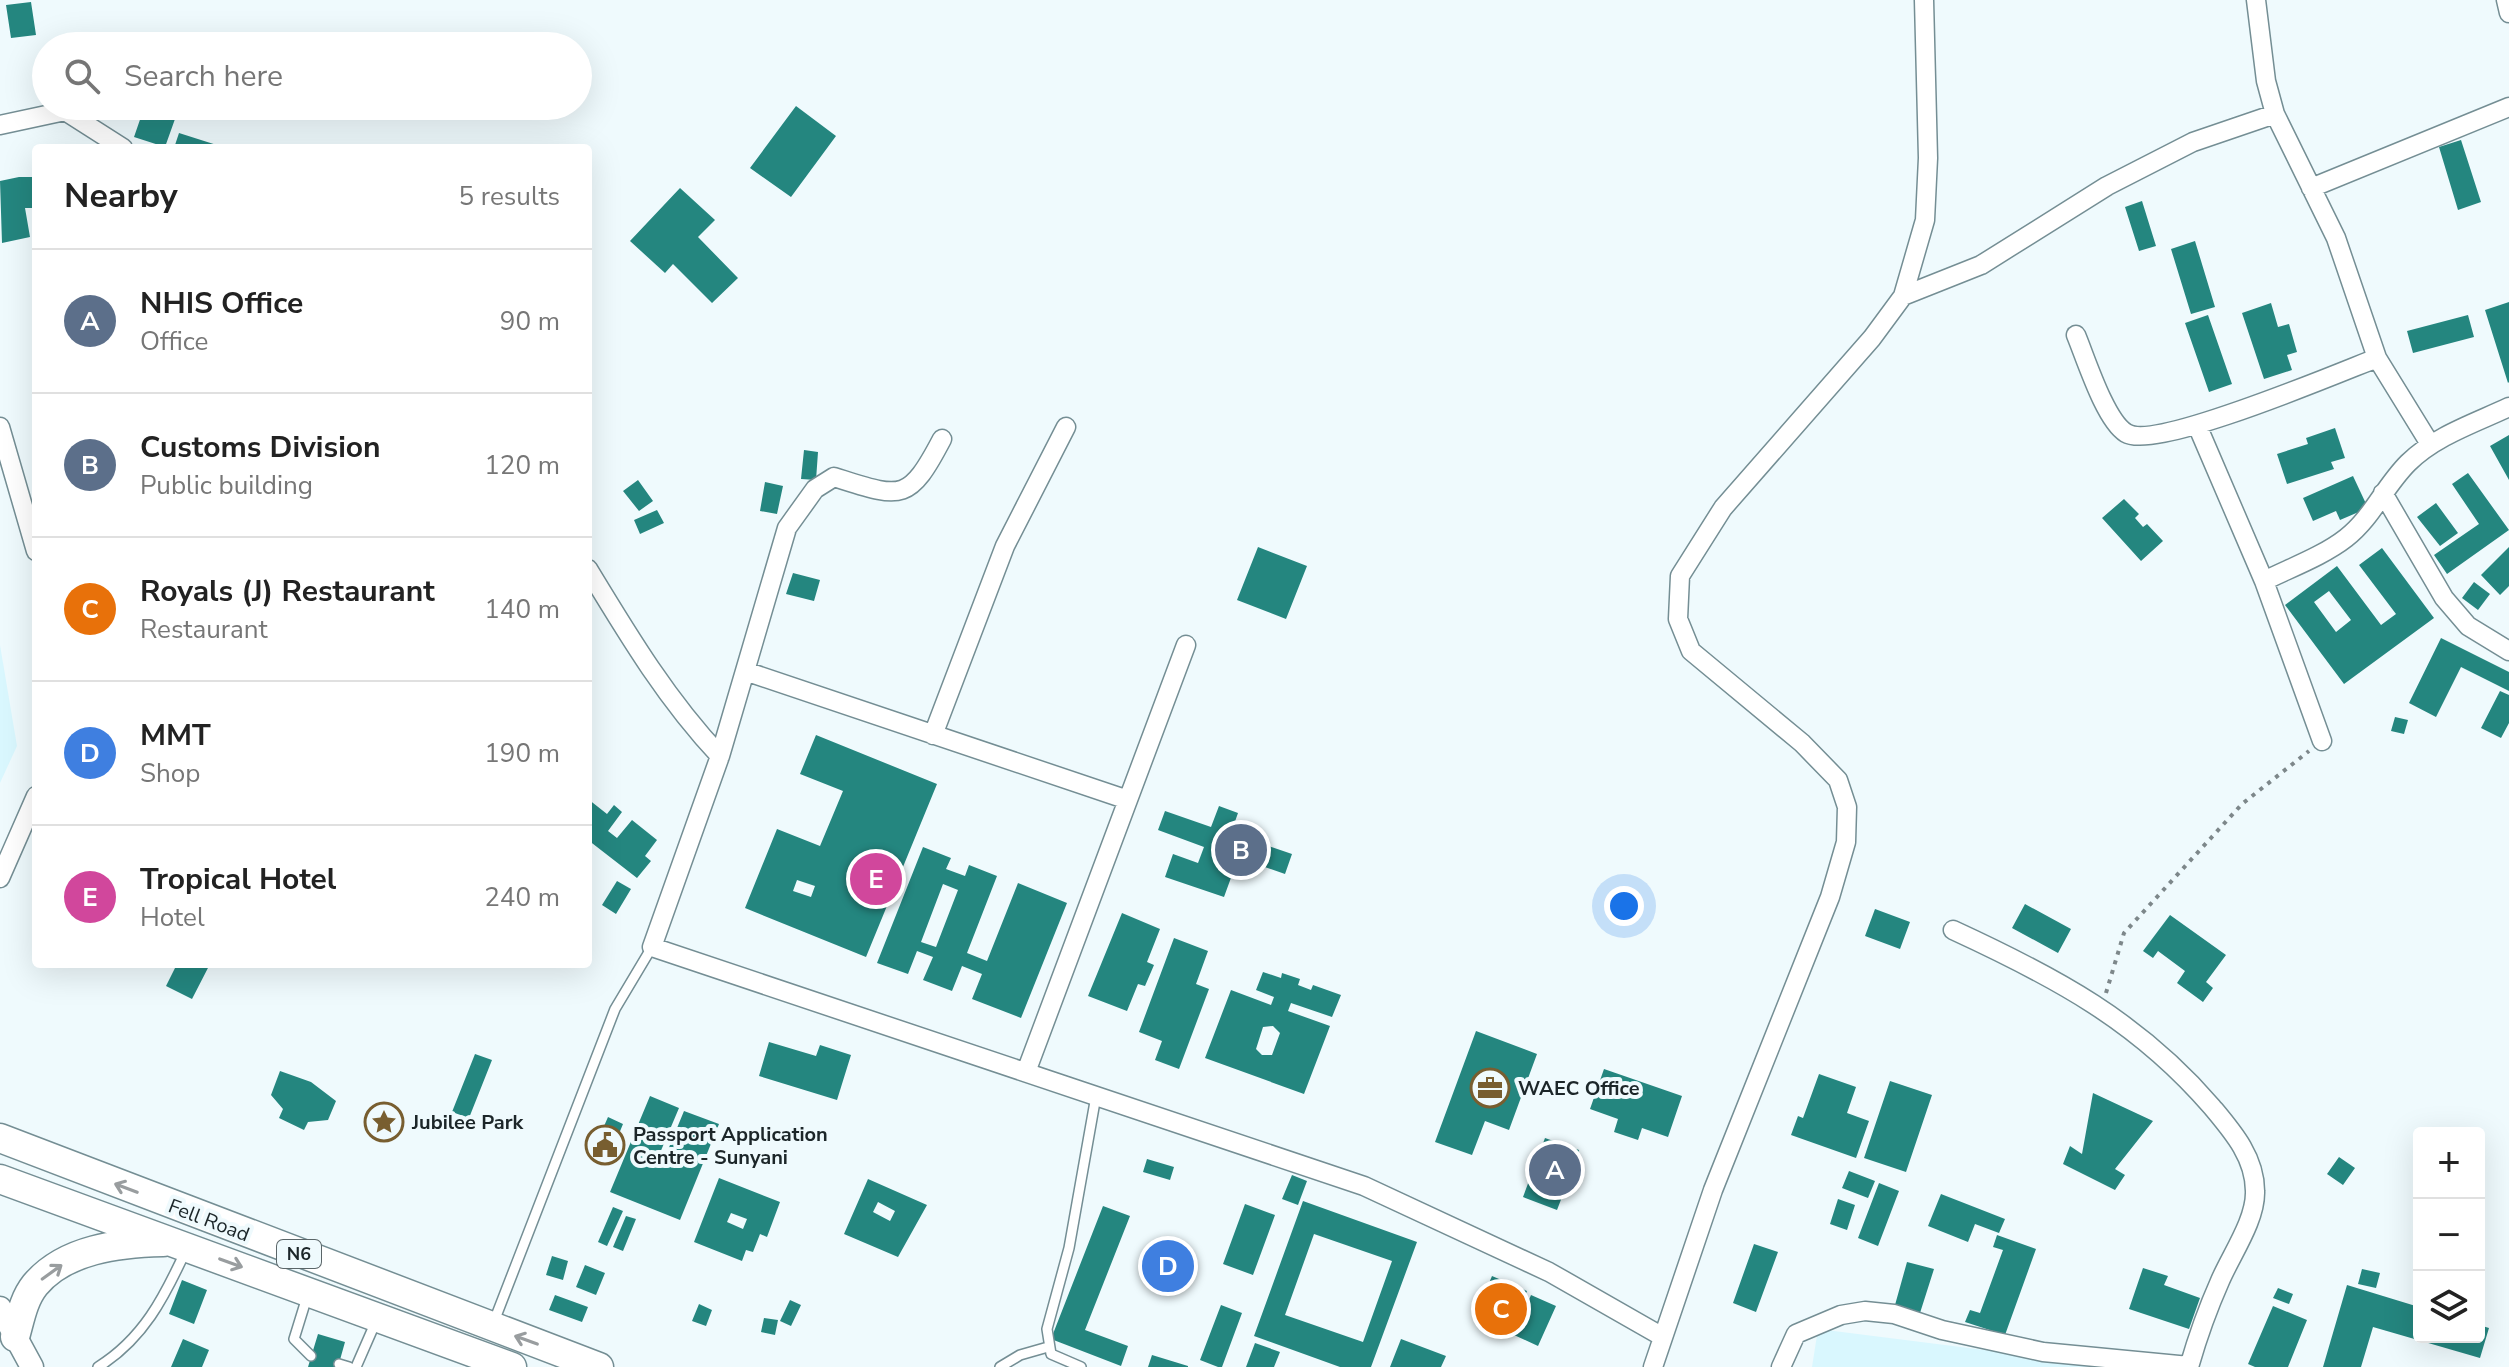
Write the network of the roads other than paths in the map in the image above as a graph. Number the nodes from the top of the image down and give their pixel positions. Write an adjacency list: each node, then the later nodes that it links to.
1 (1924, 0): 12 (street)
2 (2256, 0): 6 (street)
3 (2506, 0): 4 (street)
4 (2509, 13)
5 (2509, 107): 11 (street)
6 (2275, 114): 11 (street); 12 (street)
7 (32, 118): 9 (street)
8 (79, 120): 10 (street)
9 (0, 125)
10 (117, 144)
11 (2311, 188): 14 (street)
12 (1903, 296): 47 (street)
13 (2076, 335): 16 (street)
14 (2377, 358): 16 (street); 20 (street)
15 (2509, 407): 20 (street)
16 (2197, 425): 24 (street)
17 (0, 427): 22 (street)
18 (1066, 427): 28 (street)
19 (942, 439): 27 (street)
20 (2430, 444): 21 (street)
21 (2383, 493): 24 (street); 26 (street)
22 (32, 537)
23 (592, 576): 30 (street)
24 (2264, 581): 29 (street)
25 (1186, 645): 31 (street)
26 (2509, 651)
27 (745, 671): 28 (street); 30 (street)
28 (933, 735): 31 (street)
29 (2322, 741)
30 (720, 756): 35 (street)
31 (1128, 800): 36 (street)
32 (32, 805): 33 (street)
33 (0, 878)
34 (1953, 930): 50 (street)
35 (652, 947): 36 (street); 45 (lane)
36 (1026, 1072): 37 (street)
37 (1096, 1096): 47 (street); 48 (lane)
38 (0, 1138): 41 (main road, Fell Road / N6, one-way to 38)
39 (0, 1179): 40 (main road, Fell Road / N6)
40 (181, 1244): 42 (main road, Fell Road / N6, one-way to 42); 46 (main road, one-way to 40); 52 (lane)
41 (321, 1263): 42 (main road); 45 (main road, Fell Road / N6)
42 (309, 1291): 44 (main road, Fell Road / N6); 49 (lane)
43 (0, 1308): 46 (street)
44 (379, 1316): 53 (lane); 54 (main road, Fell Road / N6)
45 (492, 1327): 55 (main road, Fell Road / N6, one-way to 45)
46 (15, 1337): 51 (street)
47 (1663, 1337): 58 (street)
48 (1048, 1347): 56 (lane); 57 (lane)
49 (311, 1356)
50 (2189, 1366): 59 (street)
51 (32, 1367)
52 (98, 1367)
53 (356, 1367)
54 (512, 1367)
55 (599, 1367)
56 (1000, 1367)
57 (1081, 1367)
58 (1653, 1367)
59 (1781, 1367)

